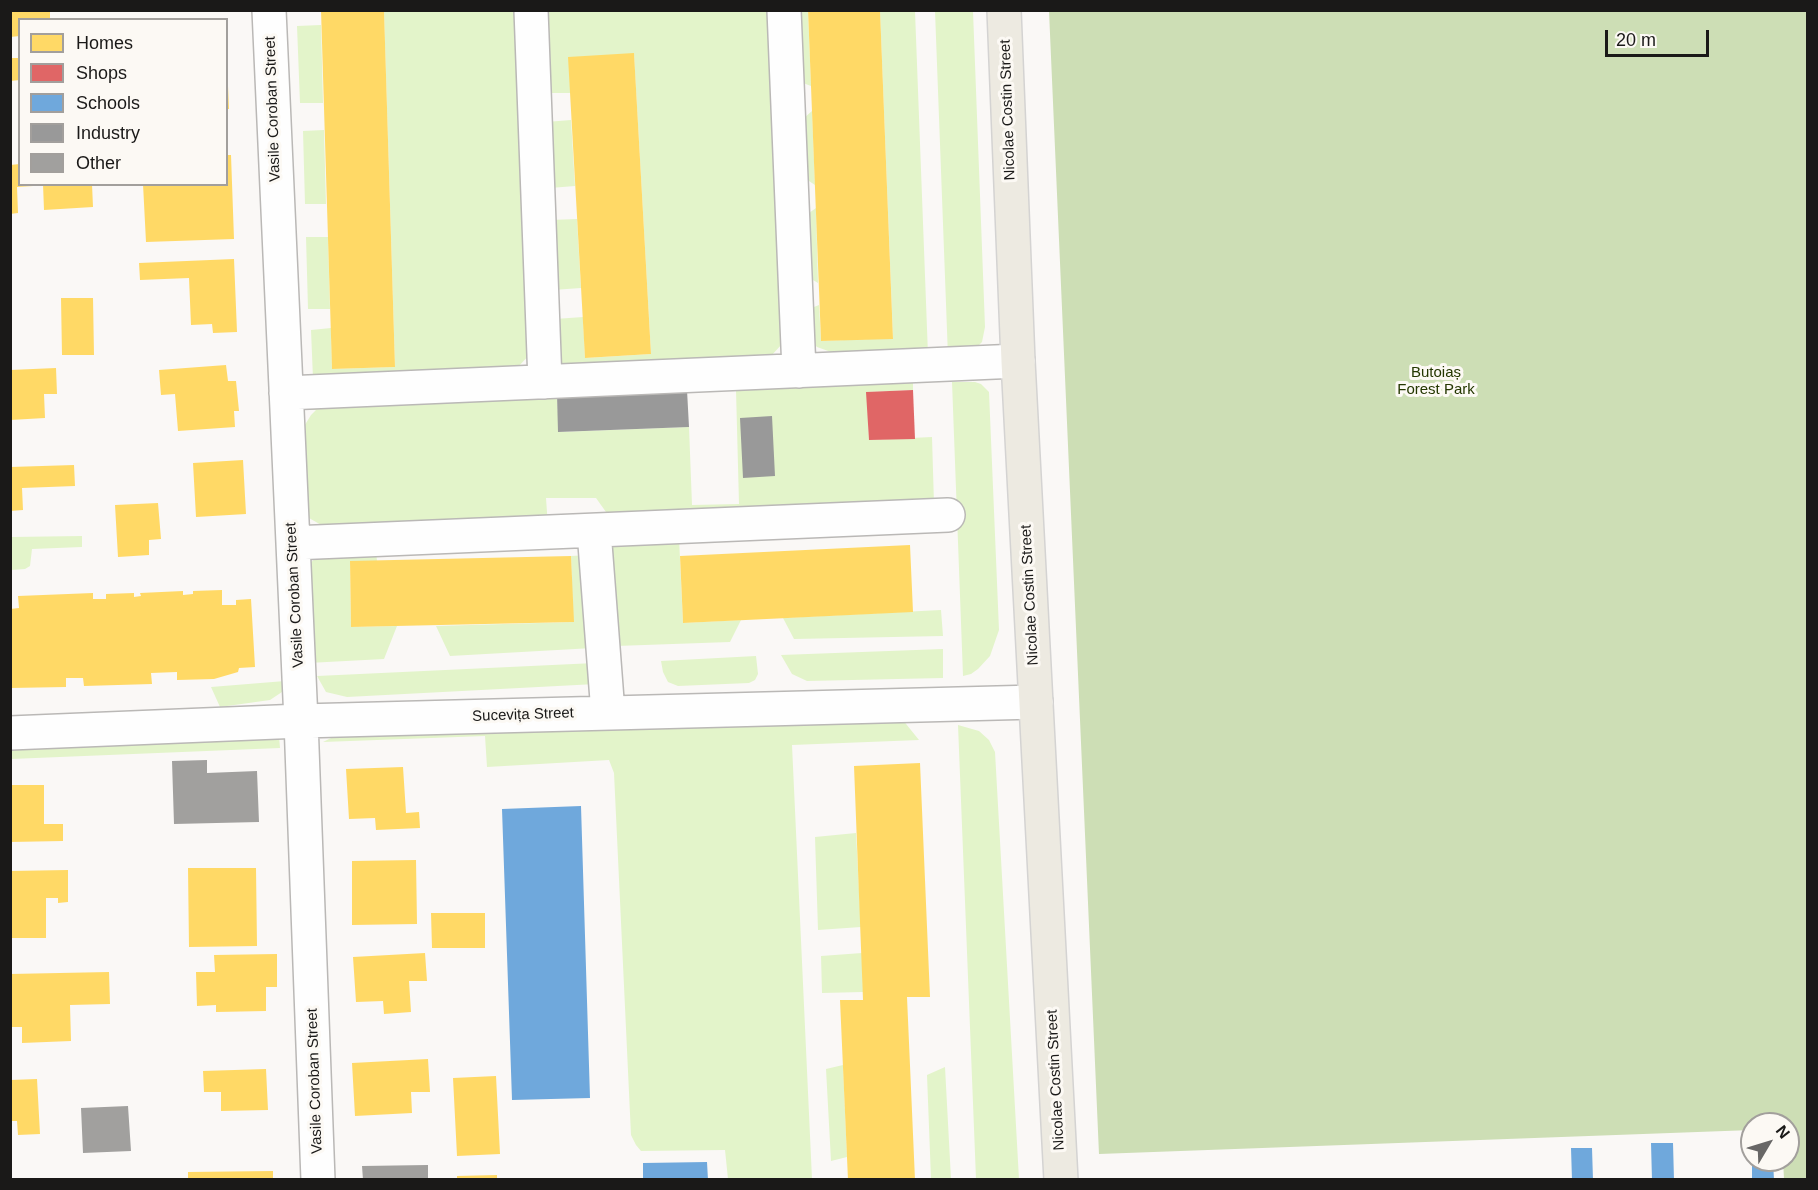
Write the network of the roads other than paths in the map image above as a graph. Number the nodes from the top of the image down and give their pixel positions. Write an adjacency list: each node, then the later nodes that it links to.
1 (269, 10): 8 (street, Vasile Coroban Street)
2 (531, 10): 7 (street)
3 (784, 10): 6 (street)
4 (1004, 10): 5 (main road, Nicolae Costin Street)
5 (1018, 361): 6 (street); 12 (main road, Nicolae Costin Street)
6 (799, 371): 7 (street)
7 (545, 382): 8 (street)
8 (286, 393): 11 (street, Vasile Coroban Street)
9 (948, 515): 10 (street)
10 (594, 531): 11 (street); 13 (street)
11 (293, 543): 14 (street, Vasile Coroban Street)
12 (1036, 702): 13 (street, Sucevița Street); 17 (main road, Nicolae Costin Street)
13 (608, 713): 14 (street, Sucevița Street)
14 (301, 721): 15 (street, Sucevița Street); 16 (street, Vasile Coroban Street)
15 (10, 733)
16 (318, 1179)
17 (1061, 1179)

